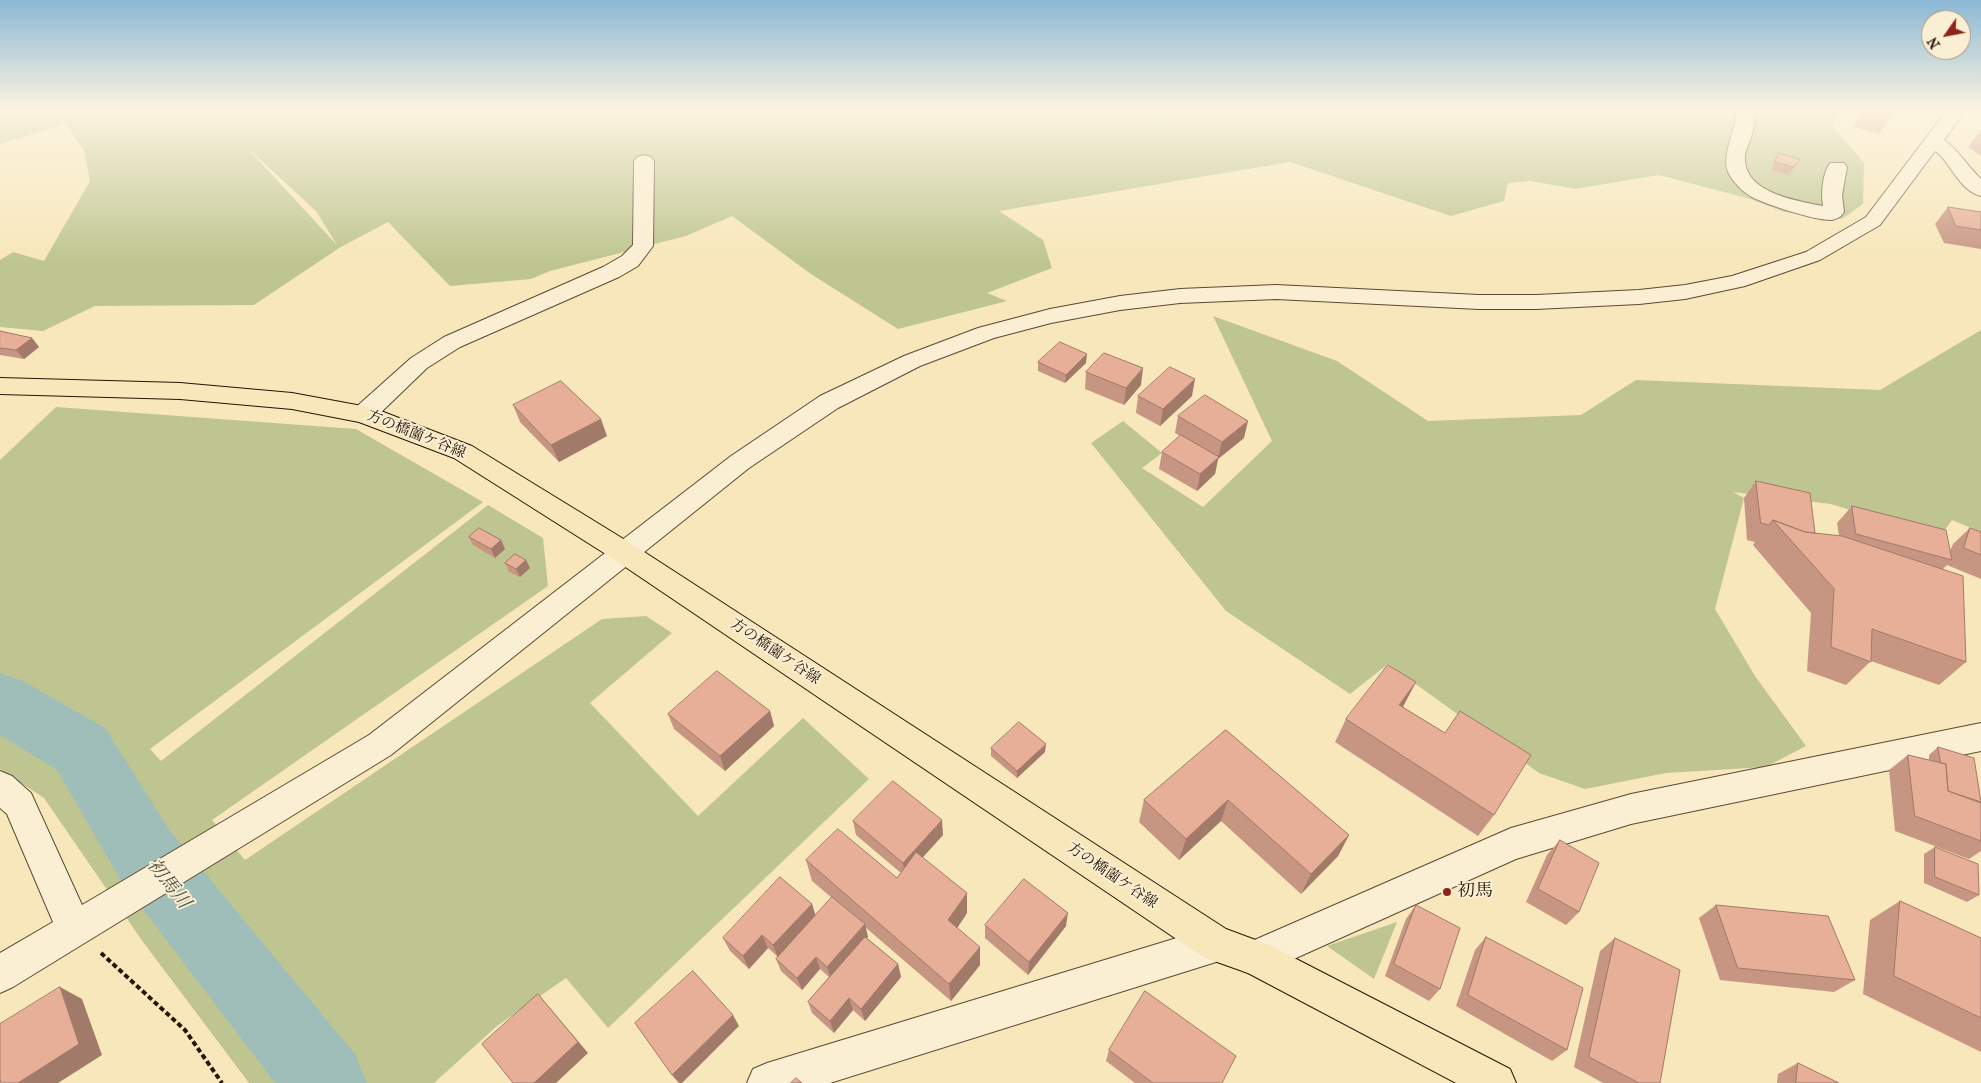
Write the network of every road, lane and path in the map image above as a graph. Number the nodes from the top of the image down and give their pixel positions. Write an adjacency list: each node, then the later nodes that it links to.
1 (644, 161): 8 (street)
2 (1735, 161): 5 (street)
3 (1918, 161): 9 (street)
4 (1953, 161): 6 (street)
5 (1837, 166)
6 (1981, 190)
7 (0, 386): 8 (main road, 方の橋薗ケ谷線)
8 (364, 414): 9 (main road, 方の橋薗ケ谷線)
9 (625, 553): 12 (street); 13 (main road, 方の橋薗ケ谷線)
10 (1981, 737): 14 (street)
11 (0, 786): 12 (street)
12 (88, 921): 15 (street); 16 (path)
13 (1216, 944): 14 (main road, 方の橋薗ケ谷線); 17 (street)
14 (1256, 958): 18 (main road, 方の橋薗ケ谷線)
15 (0, 974)
16 (222, 1083)
17 (767, 1083)
18 (1496, 1083)

